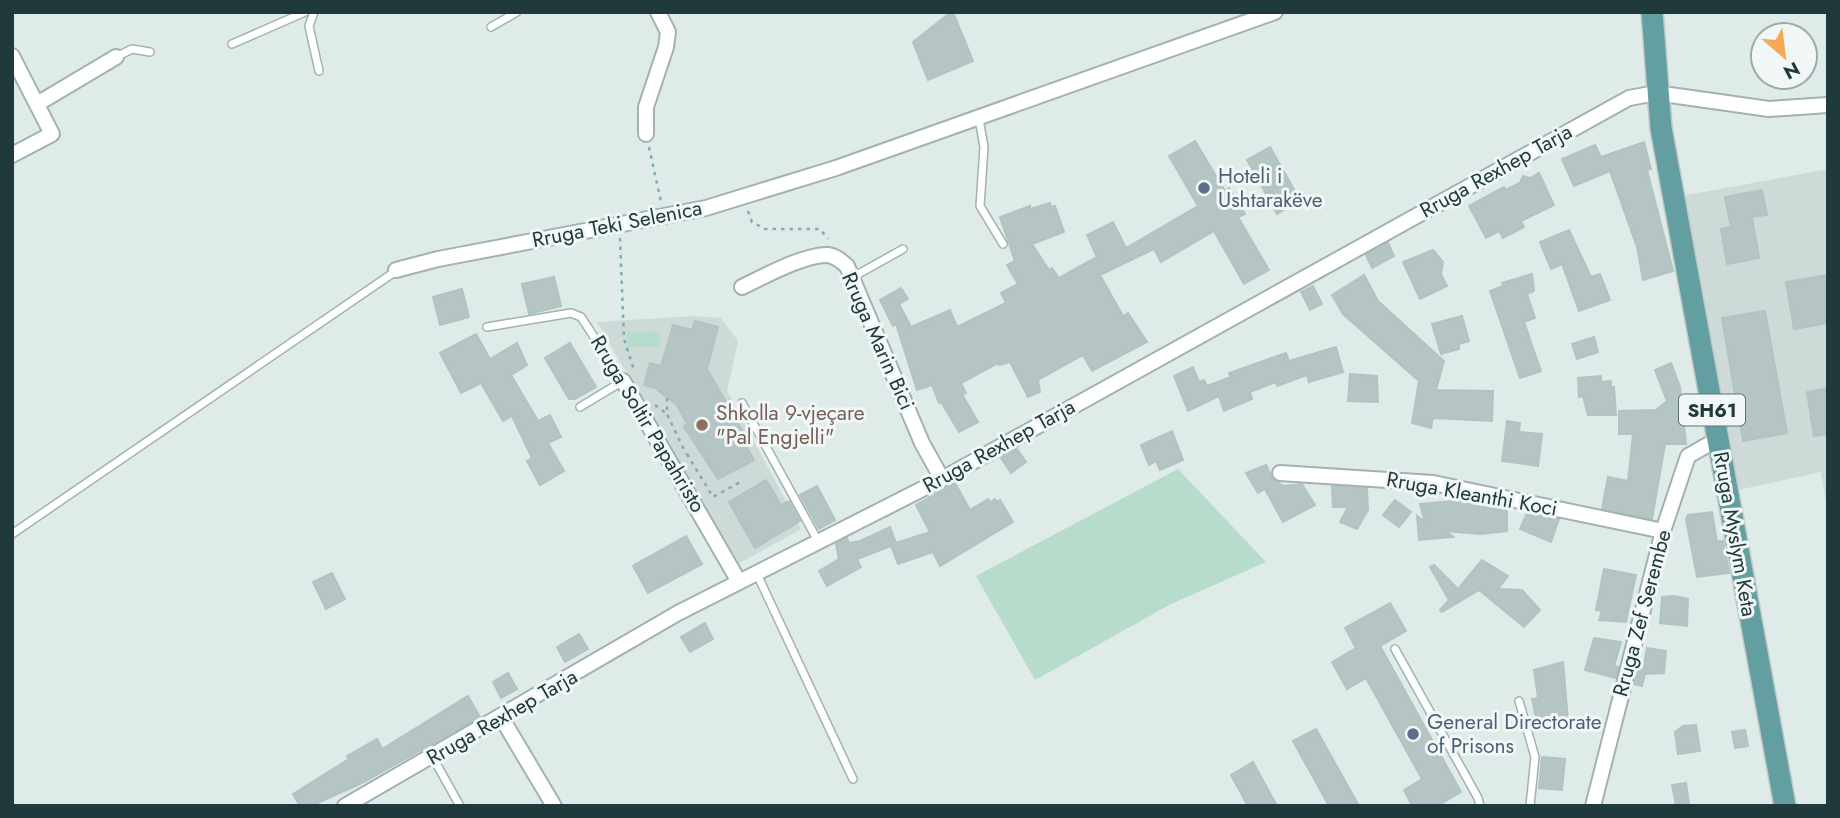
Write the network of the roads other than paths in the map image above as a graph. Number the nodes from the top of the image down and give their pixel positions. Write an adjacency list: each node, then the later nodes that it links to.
1 (305, 12): 8 (lane)
2 (314, 12): 12 (lane)
3 (517, 12): 7 (lane)
4 (658, 12): 17 (street)
5 (1275, 12): 16 (street, Rruga Teki Selenica)
6 (1652, 12): 13 (main road, Rruga Myslym Keta / SH61)
7 (491, 27)
8 (232, 44)
9 (150, 52): 11 (lane)
10 (12, 56): 14 (street)
11 (116, 57): 14 (street)
12 (319, 71)
13 (1656, 93): 15 (street); 28 (main road, Rruga Myslym Keta / SH61); 30 (street, Rruga Rexhep Tarja)
14 (37, 104): 18 (street)
15 (1828, 105)
16 (979, 119): 19 (lane); 21 (street, Rruga Teki Selenica)
17 (646, 134)
18 (12, 155)
19 (1003, 244)
20 (903, 249): 22 (lane)
21 (397, 270): 32 (lane, Rruga Teki Selenica)
22 (853, 277): 23 (street, Rruga Marin Bici); 30 (street, Rruga Marin Bici)
23 (743, 287)
24 (487, 327): 25 (lane, Rruga Soltir Papahristo)
25 (623, 381): 27 (lane); 35 (street, Rruga Soltir Papahristo)
26 (742, 403): 33 (lane)
27 (580, 407)
28 (1718, 439): 31 (street, Rruga Zef Serembe); 41 (main road, Rruga Myslym Keta / SH61)
29 (1280, 473): 31 (street, Rruga Kleanthi Koci)
30 (942, 479): 33 (street, Rruga Rexhep Tarja)
31 (1663, 531): 47 (street, Rruga Zef Serembe)
32 (12, 534)
33 (818, 541): 34 (street, Rruga Rexhep Tarja)
34 (756, 571): 35 (street, Rruga Rexhep Tarja); 40 (lane)
35 (738, 580): 38 (street, Rruga Rexhep Tarja)
36 (1395, 649): 45 (lane)
37 (1519, 701): 46 (lane)
38 (501, 717): 39 (street, Rruga Rexhep Tarja); 44 (street)
39 (432, 756): 42 (street, Rruga Rexhep Tarja); 43 (lane)
40 (853, 779)
41 (1786, 804)
42 (345, 806)
43 (460, 806)
44 (554, 806)
45 (1480, 806)
46 (1530, 806)
47 (1592, 806)

